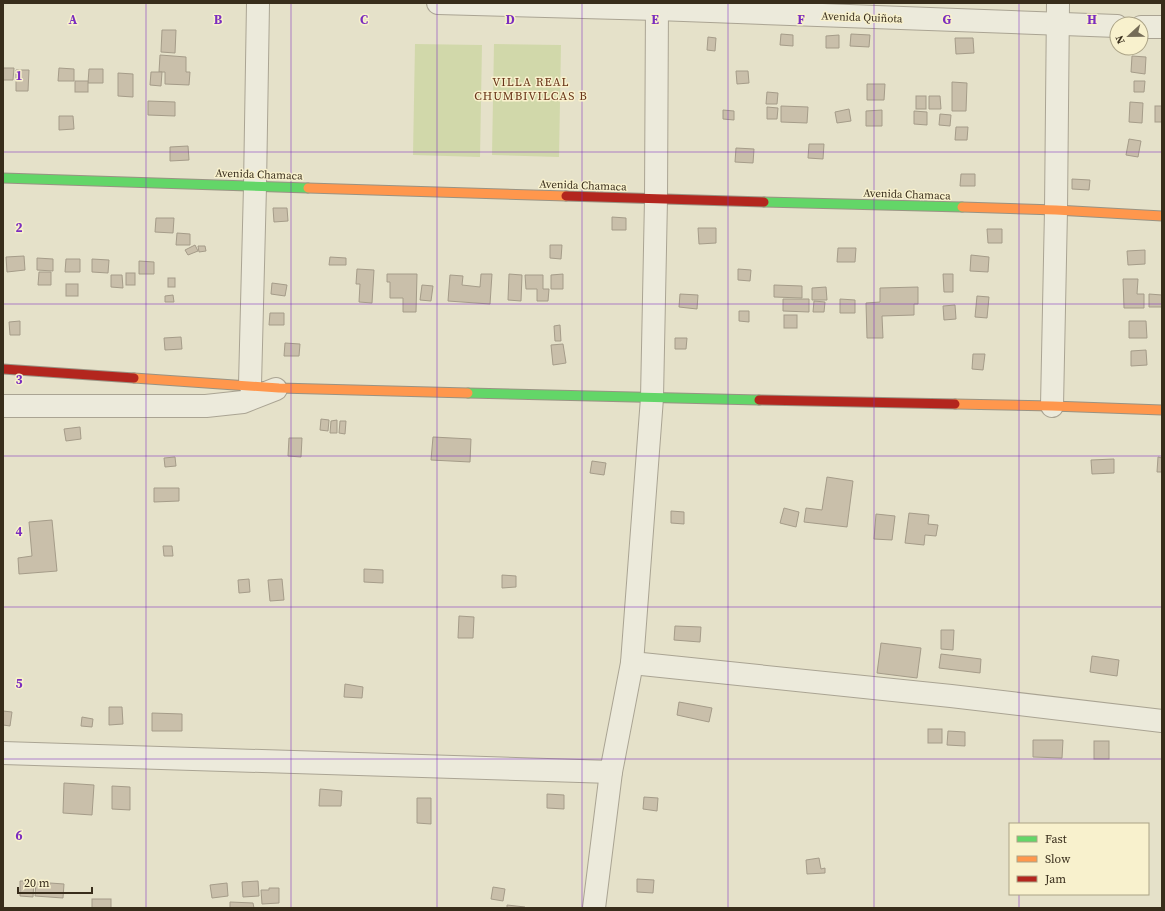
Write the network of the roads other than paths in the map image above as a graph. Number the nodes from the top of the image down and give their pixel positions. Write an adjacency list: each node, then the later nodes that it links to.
1 (258, 3): 10 (street)
2 (438, 3): 4 (street, Avenida Quiñota)
3 (1058, 3): 5 (street)
4 (657, 6): 5 (street, Avenida Quiñota); 11 (street)
5 (1057, 24): 6 (street, Avenida Quiñota); 12 (street)
6 (1109, 26)
7 (1149, 27): 8 (street)
8 (1162, 27)
9 (3, 178): 10 (street, Avenida Chamaca)
10 (255, 186): 11 (street, Avenida Chamaca); 15 (street)
11 (656, 199): 12 (street, Avenida Chamaca); 17 (street)
12 (1056, 210): 13 (street, Avenida Chamaca); 19 (street)
13 (1162, 216)
14 (3, 369): 15 (street)
15 (250, 385): 16 (street)
16 (279, 388): 17 (street); 18 (street)
17 (652, 398): 19 (street); 21 (street)
18 (3, 406)
19 (1052, 406): 20 (street)
20 (1162, 410)
21 (632, 663): 22 (street); 24 (street)
22 (1162, 721)
23 (3, 753): 24 (street)
24 (611, 772): 25 (street)
25 (594, 908)

